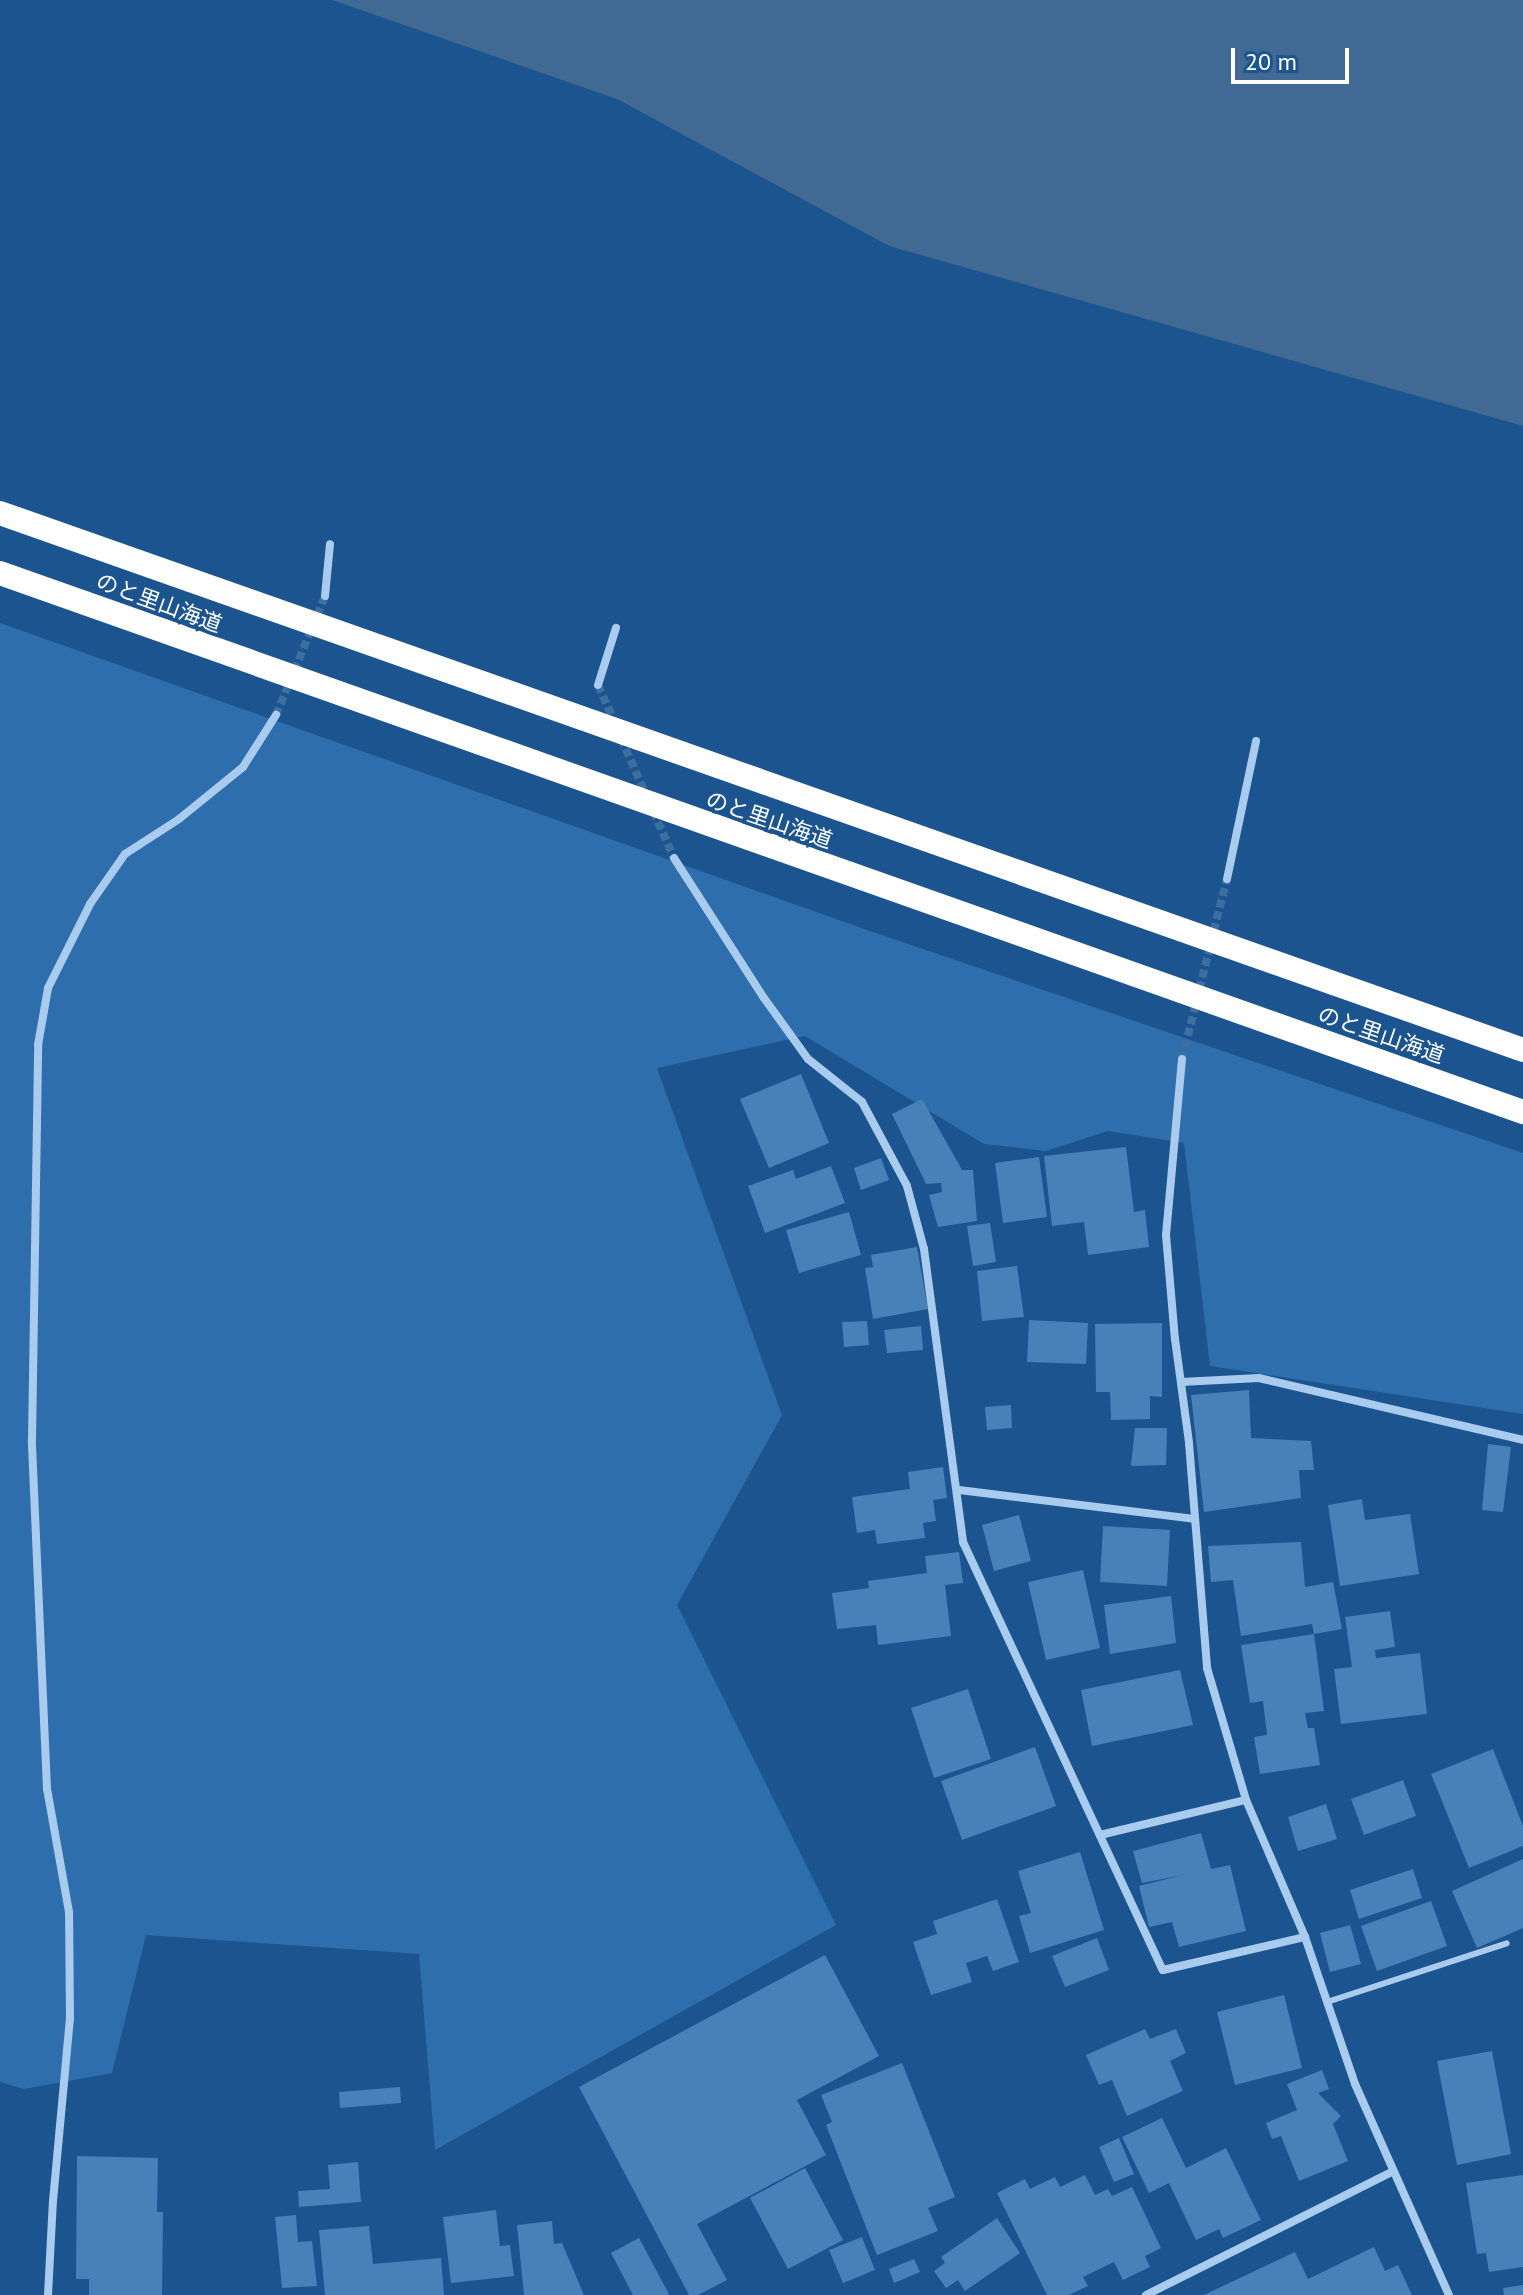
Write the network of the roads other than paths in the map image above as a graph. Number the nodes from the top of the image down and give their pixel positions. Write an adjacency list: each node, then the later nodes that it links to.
1 (0, 513): 11 (highway, のと里山海道)
2 (330, 544): 4 (street)
3 (0, 573): 13 (highway, のと里山海道)
4 (325, 596)
5 (616, 628): 6 (street)
6 (598, 685)
7 (276, 715): 24 (street)
8 (1256, 741): 10 (street)
9 (674, 858): 16 (street)
10 (1227, 879)
11 (1523, 1050)
12 (1182, 1059): 14 (street)
13 (1523, 1112)
14 (1181, 1382): 15 (street); 17 (street)
15 (1523, 1440)
16 (959, 1490): 17 (street); 19 (street)
17 (1194, 1519): 18 (street)
18 (1246, 1800): 19 (street); 20 (street)
19 (1100, 1835): 20 (street)
20 (1305, 1937): 22 (street)
21 (1507, 1943): 22 (lane)
22 (1327, 2002): 23 (street)
23 (1392, 2172): 25 (street); 26 (street)
24 (48, 2295)
25 (1146, 2295)
26 (1449, 2295)

